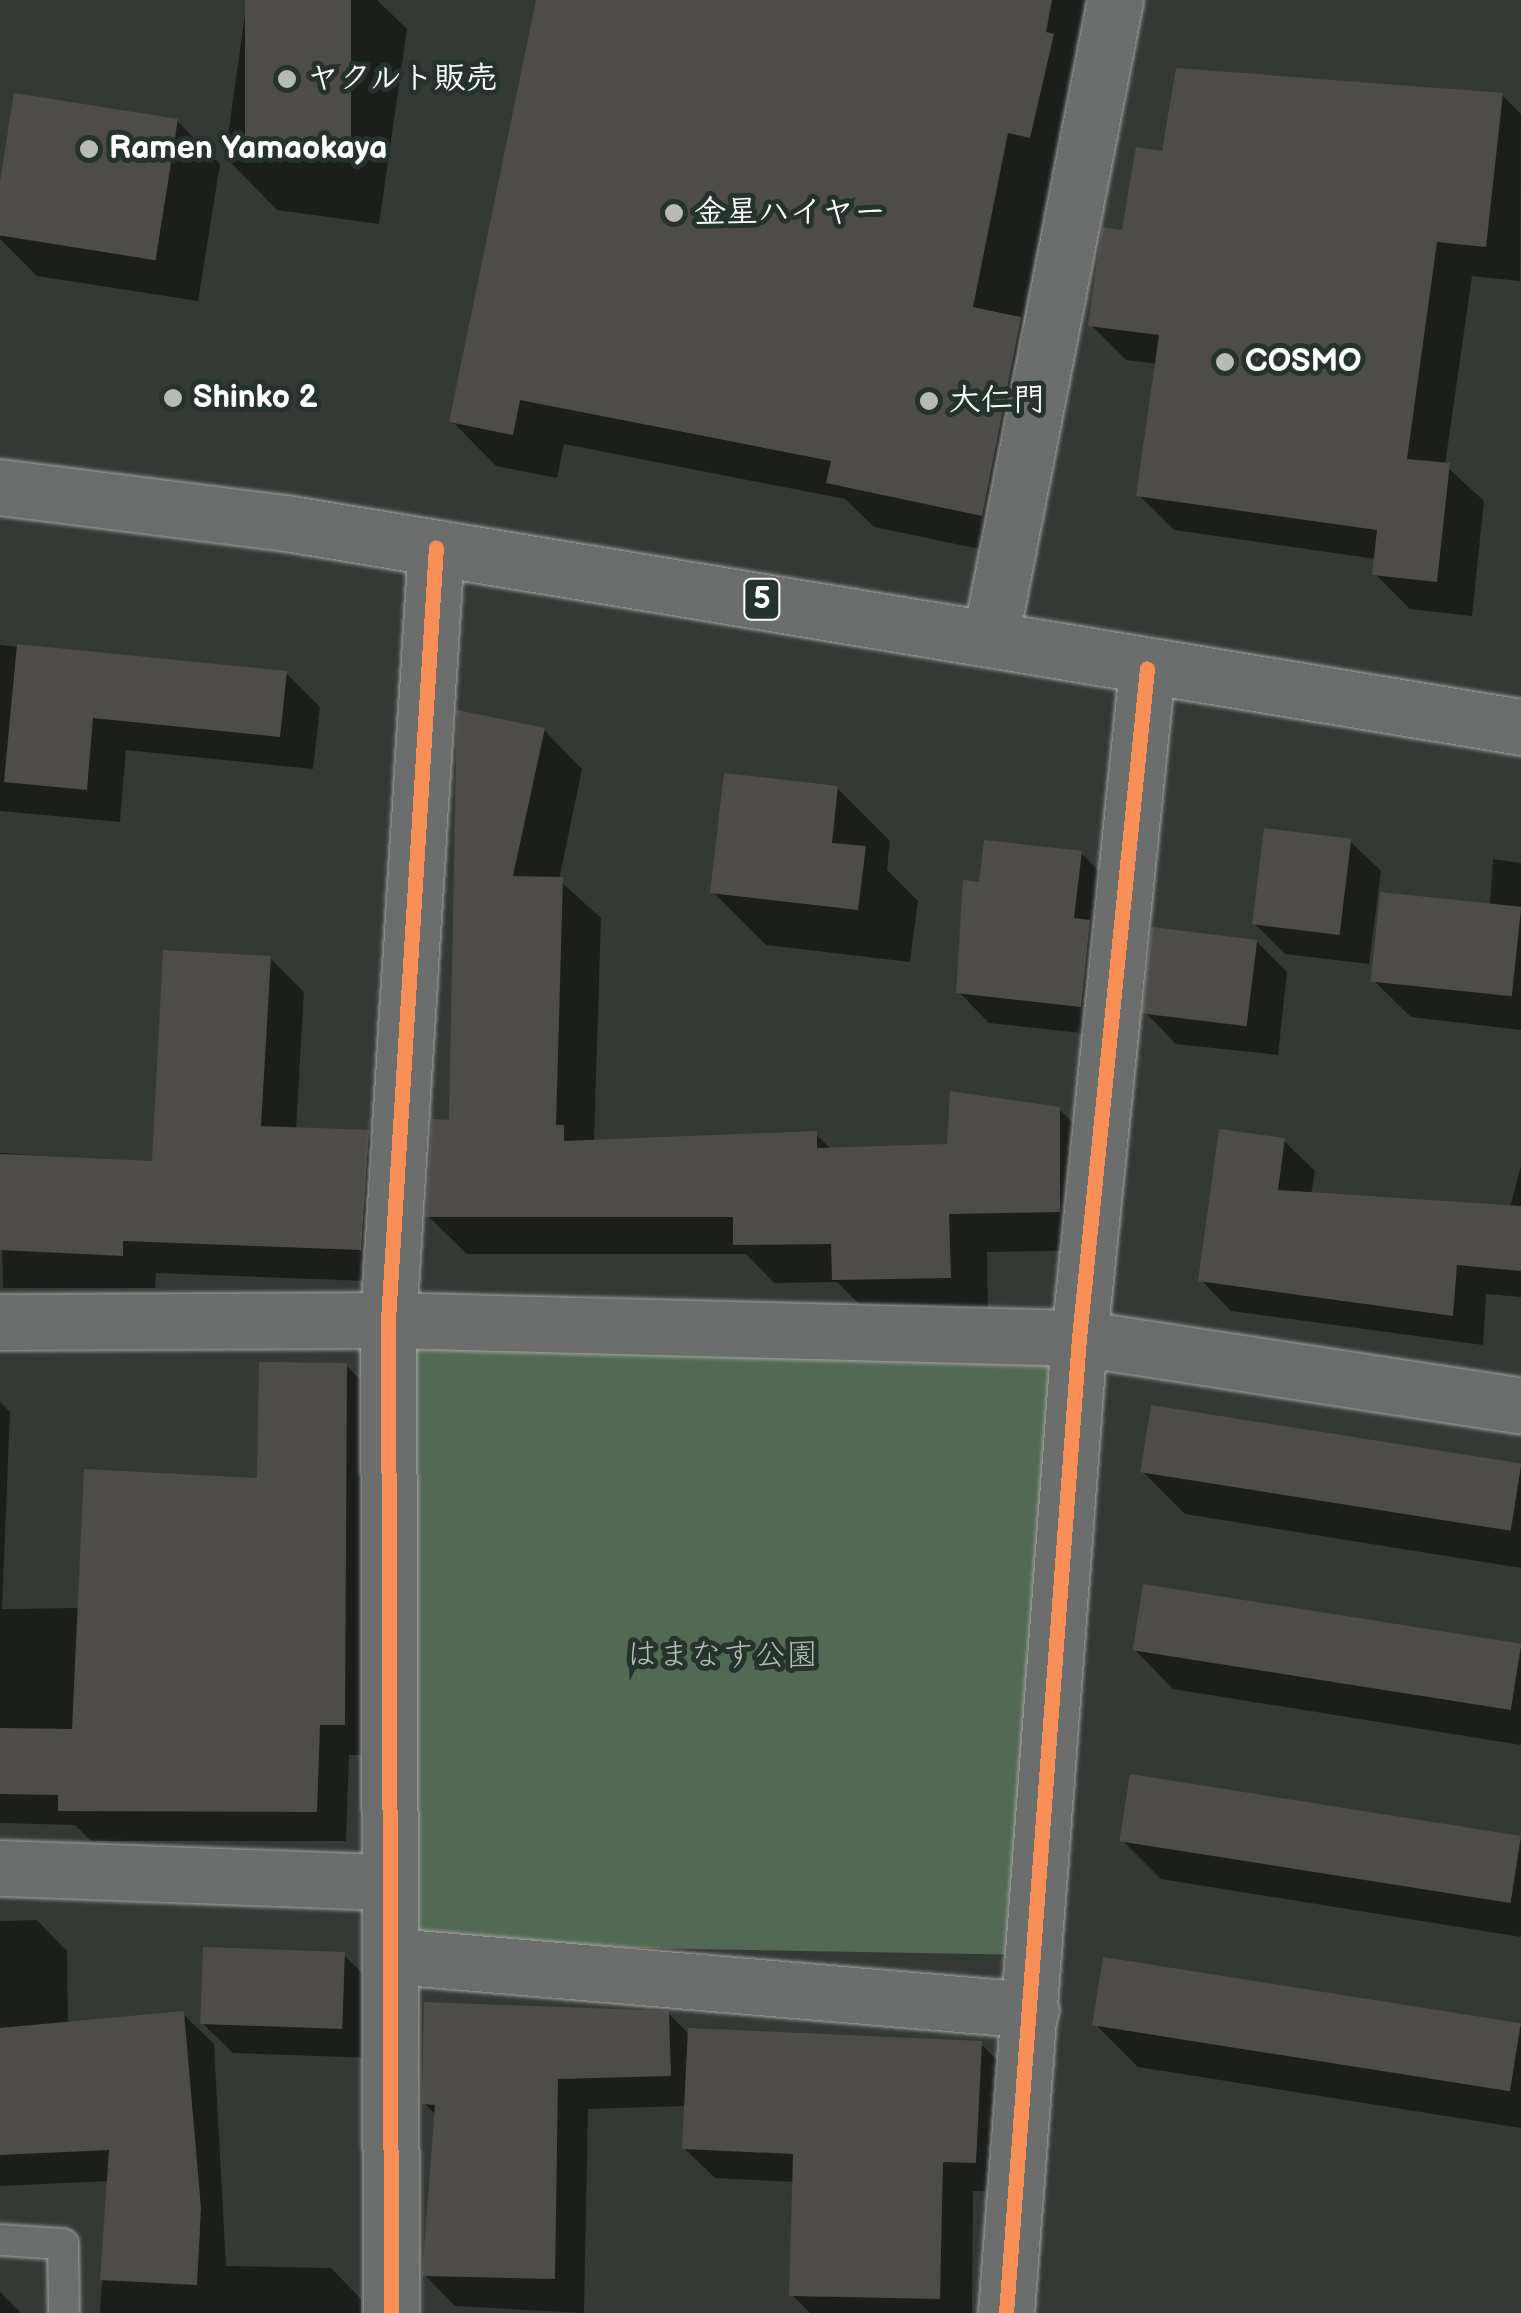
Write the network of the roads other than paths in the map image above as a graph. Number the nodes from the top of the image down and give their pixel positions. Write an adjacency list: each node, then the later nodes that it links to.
1 (1115, 0): 4 (main road)
2 (0, 487): 3 (main road, 5)
3 (436, 547): 4 (main road, 5); 7 (main road)
4 (991, 635): 5 (main road, 5)
5 (1147, 668): 6 (main road, 5); 9 (main road)
6 (1520, 716)
7 (388, 1320): 8 (main road); 9 (main road); 12 (main road)
8 (0, 1322)
9 (1079, 1338): 10 (main road); 14 (main road)
10 (1521, 1406)
11 (0, 1868): 12 (main road)
12 (390, 1882): 13 (main road)
13 (393, 1956): 14 (main road); 17 (main road)
14 (1030, 2010): 18 (main road)
15 (0, 2240): 16 (lane)
16 (64, 2313)
17 (392, 2313)
18 (1006, 2313)

